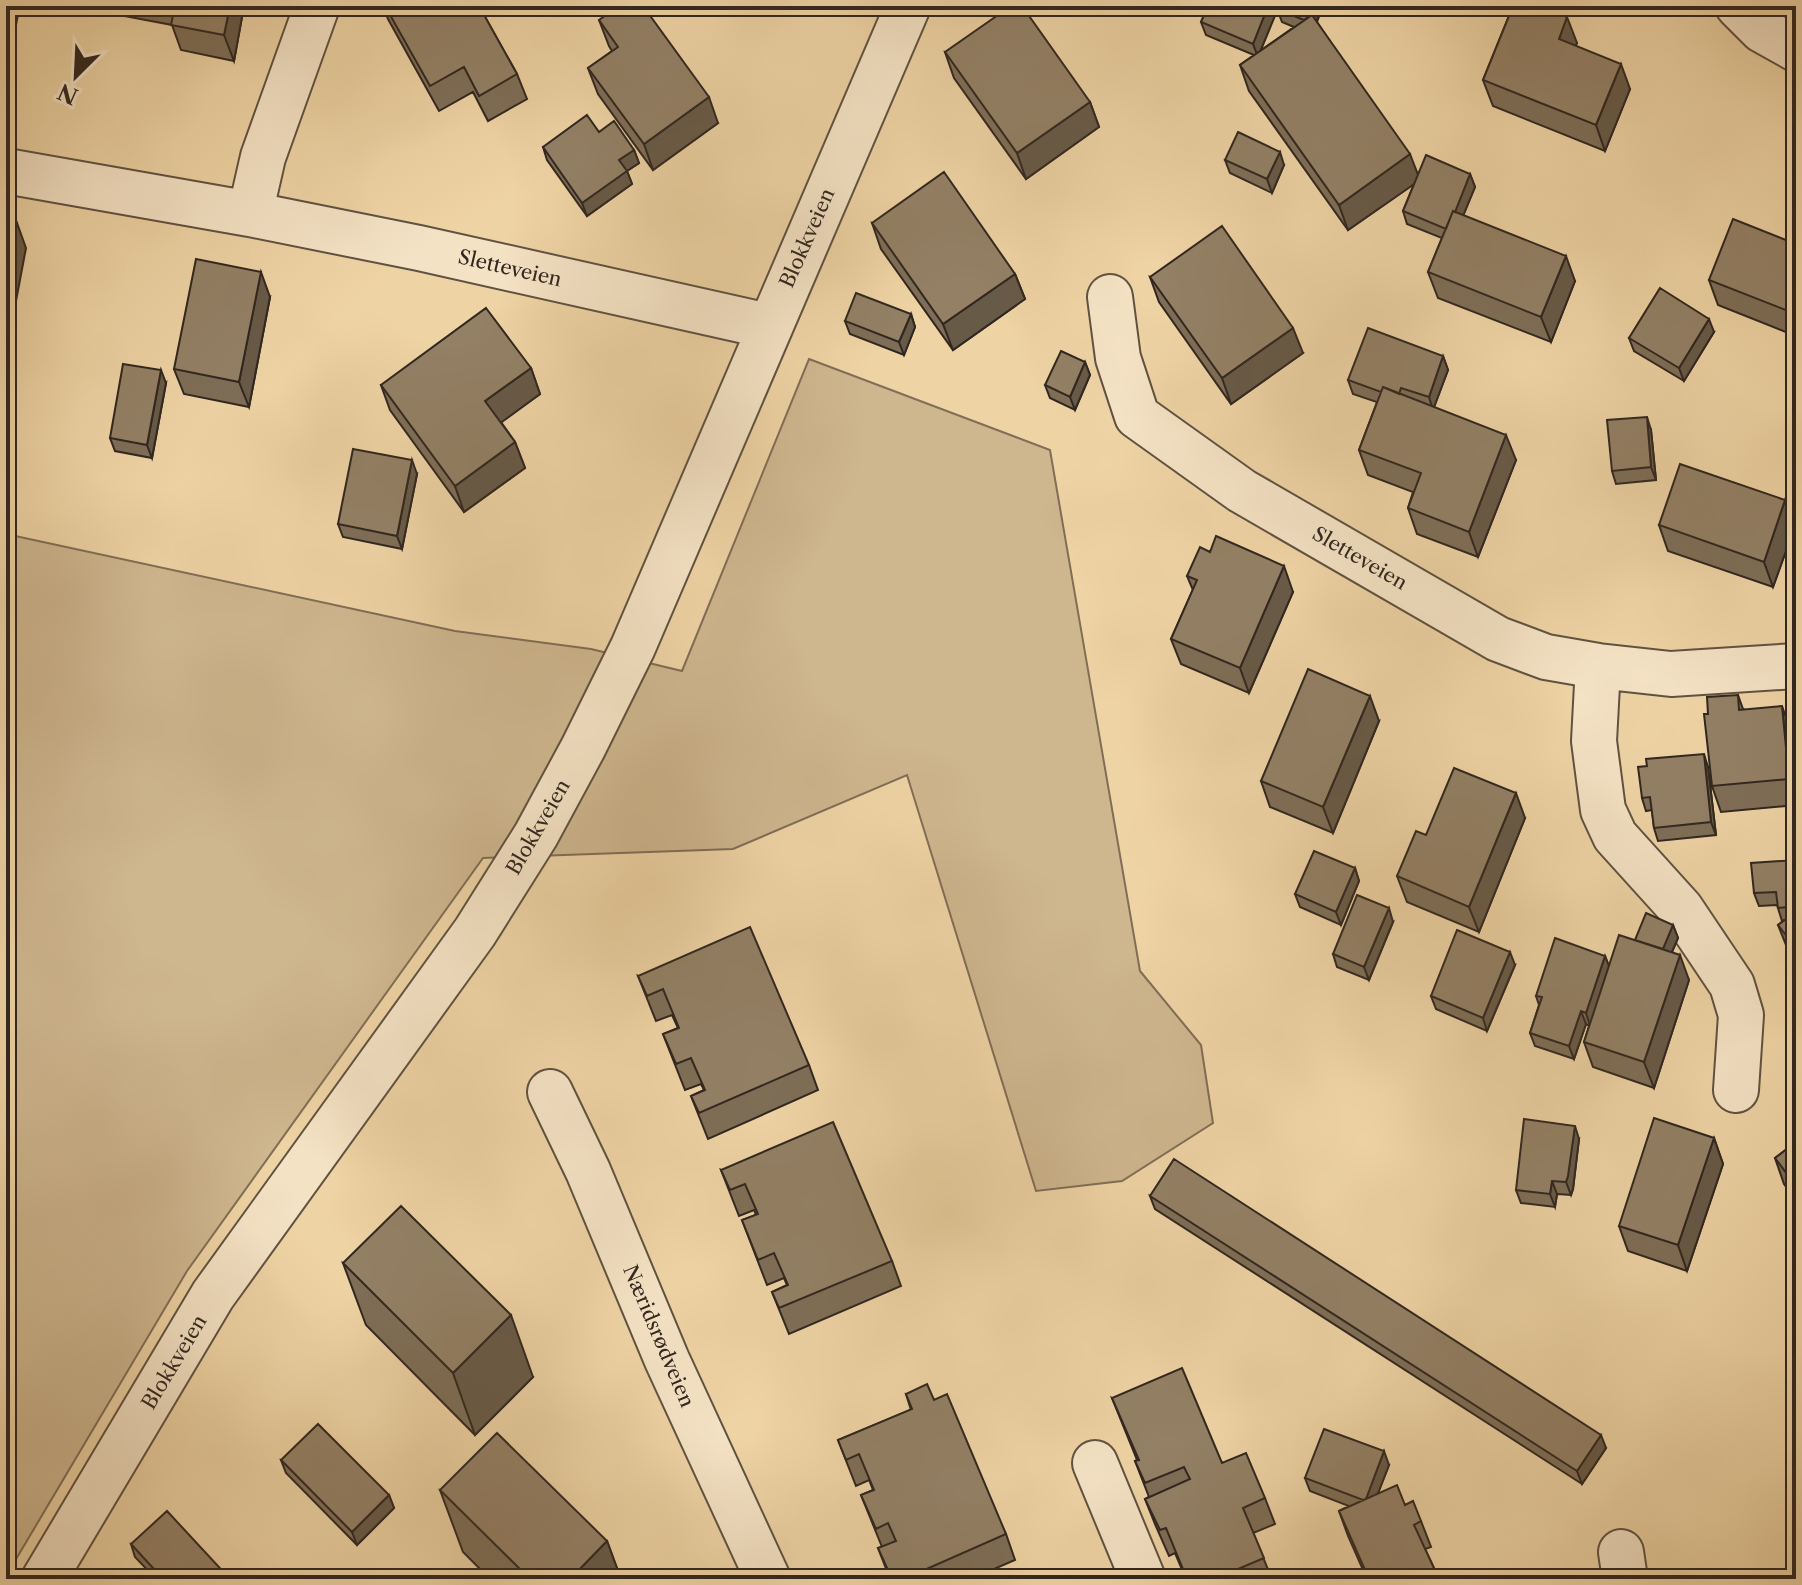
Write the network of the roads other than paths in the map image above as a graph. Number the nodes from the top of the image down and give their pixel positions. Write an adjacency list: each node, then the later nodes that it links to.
1 (317, 6): 6 (street)
2 (908, 6): 8 (street, Blokkveien)
3 (1738, 6): 4 (street)
4 (1796, 49)
5 (6, 171): 6 (street, Sletteveien)
6 (250, 214): 8 (street, Sletteveien)
7 (1110, 297): 9 (street, Sletteveien)
8 (768, 326): 14 (street, Blokkveien)
9 (1598, 666): 10 (street, Sletteveien); 11 (street)
10 (1796, 666)
11 (1736, 1090)
12 (550, 1092): 15 (street, Næridsrødveien)
13 (1095, 1463): 16 (street)
14 (44, 1579)
15 (768, 1579)
16 (1143, 1579)

